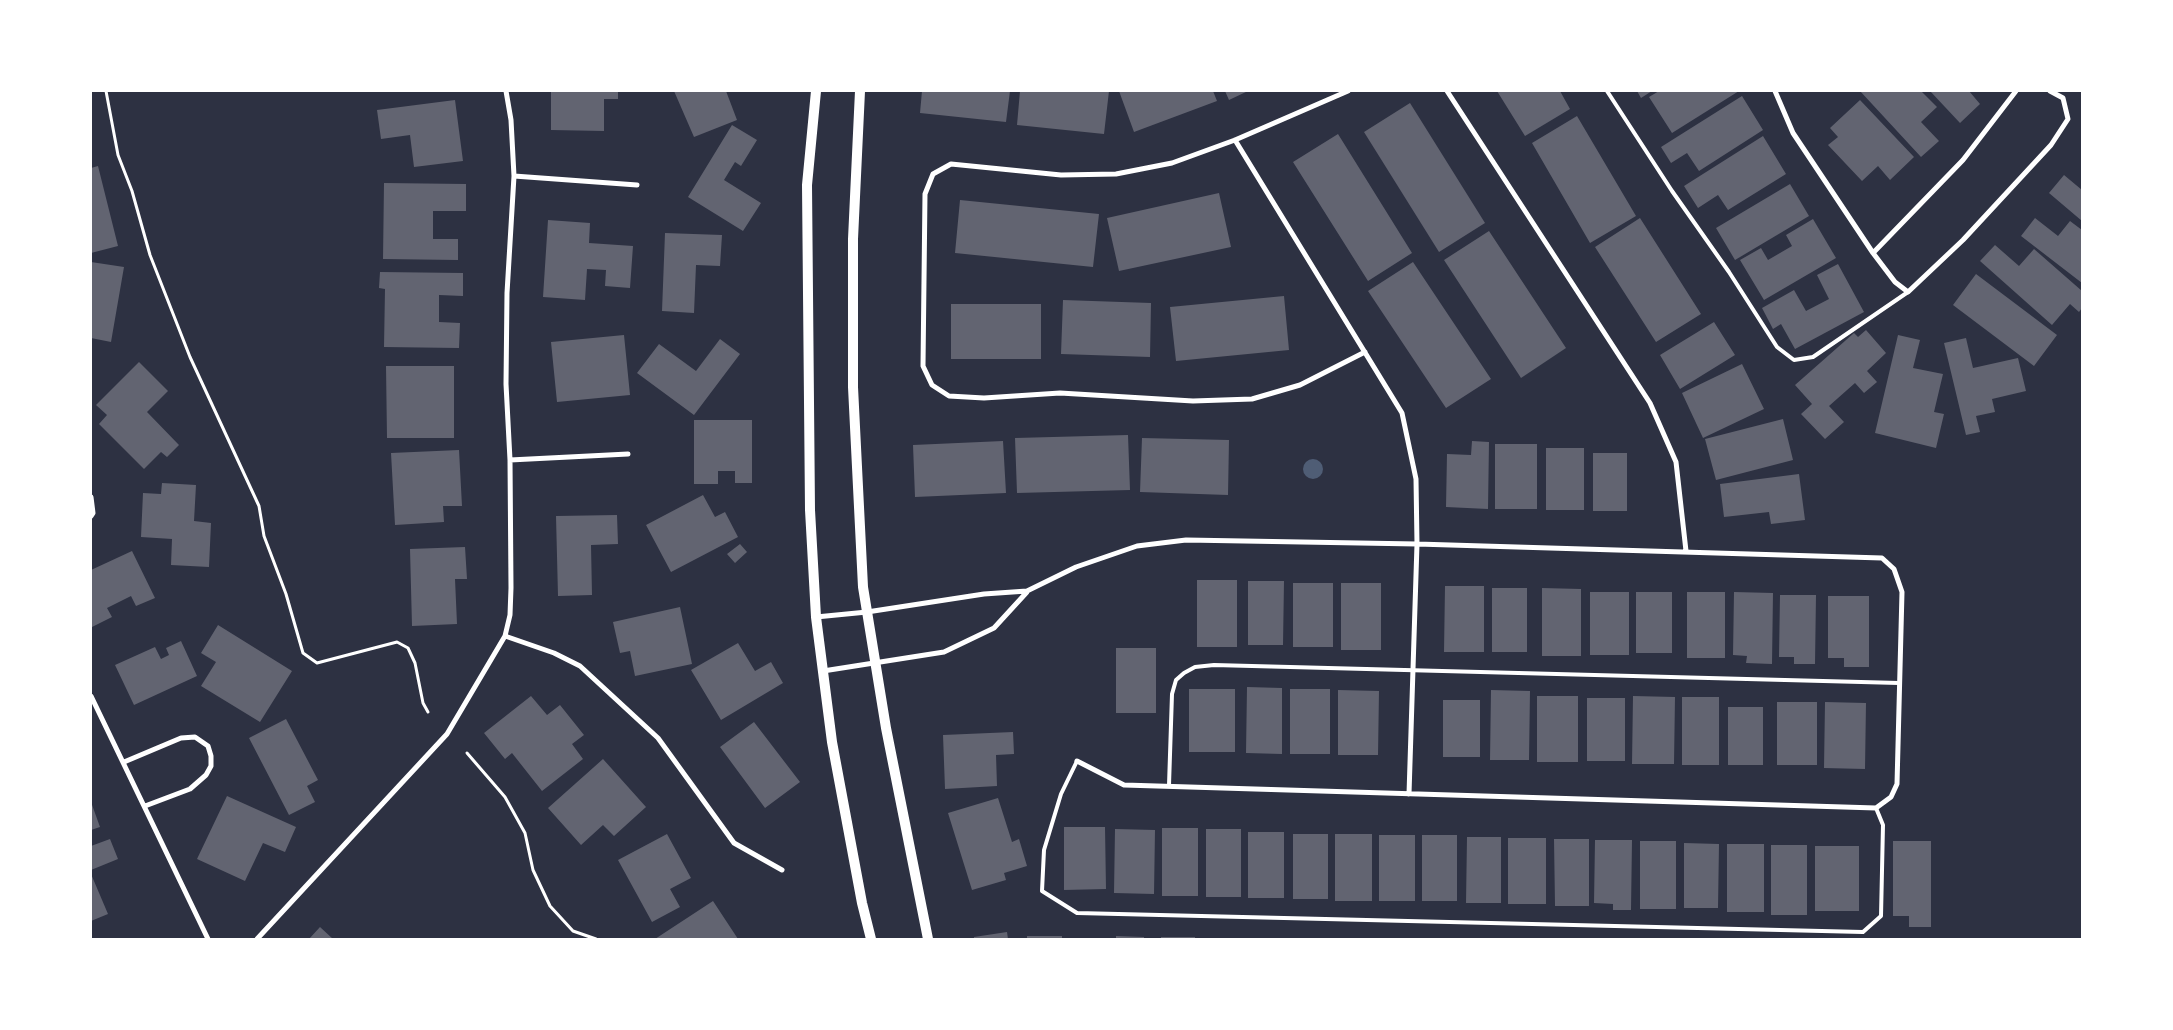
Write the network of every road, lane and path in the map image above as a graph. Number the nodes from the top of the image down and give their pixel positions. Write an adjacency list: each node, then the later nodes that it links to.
1 (106, 91): 32 (path)
2 (506, 91): 12 (street)
3 (816, 91): 25 (main road)
4 (860, 91): 24 (main road)
5 (1348, 91): 11 (street)
6 (1446, 91): 22 (street)
7 (1607, 91): 15 (lane)
8 (1775, 91): 14 (street)
9 (2016, 91): 14 (street)
10 (2050, 91): 15 (street)
11 (1235, 140): 16 (street); 16 (street)
12 (514, 176): 13 (street); 18 (street)
13 (637, 185)
14 (1873, 254): 15 (street)
15 (1908, 292)
16 (1365, 352): 21 (street)
17 (628, 454): 18 (street)
18 (510, 460): 26 (street)
19 (91, 497): 20 (street)
20 (91, 516)
21 (1417, 544): 22 (street); 23 (street); 29 (street)
22 (1686, 551): 30 (street)
23 (1027, 591): 24 (street); 27 (street)
24 (867, 612): 25 (street); 27 (main road)
25 (816, 617): 28 (main road)
26 (505, 636): 40 (street); 42 (street)
27 (875, 662): 28 (street); 45 (main road)
28 (823, 671): 44 (main road)
29 (1412, 671): 30 (lane); 36 (lane); 37 (street)
30 (1900, 683): 39 (street)
31 (91, 696): 35 (street)
32 (428, 712)
33 (467, 753): 43 (path)
34 (1077, 761): 36 (street); 39 (lane)
35 (124, 762): 38 (street); 38 (street)
36 (1168, 785): 37 (street)
37 (1409, 794): 39 (street)
38 (145, 806): 41 (street)
39 (1876, 808)
40 (782, 870)
41 (208, 939)
42 (257, 939)
43 (596, 939)
44 (871, 939)
45 (928, 939)

